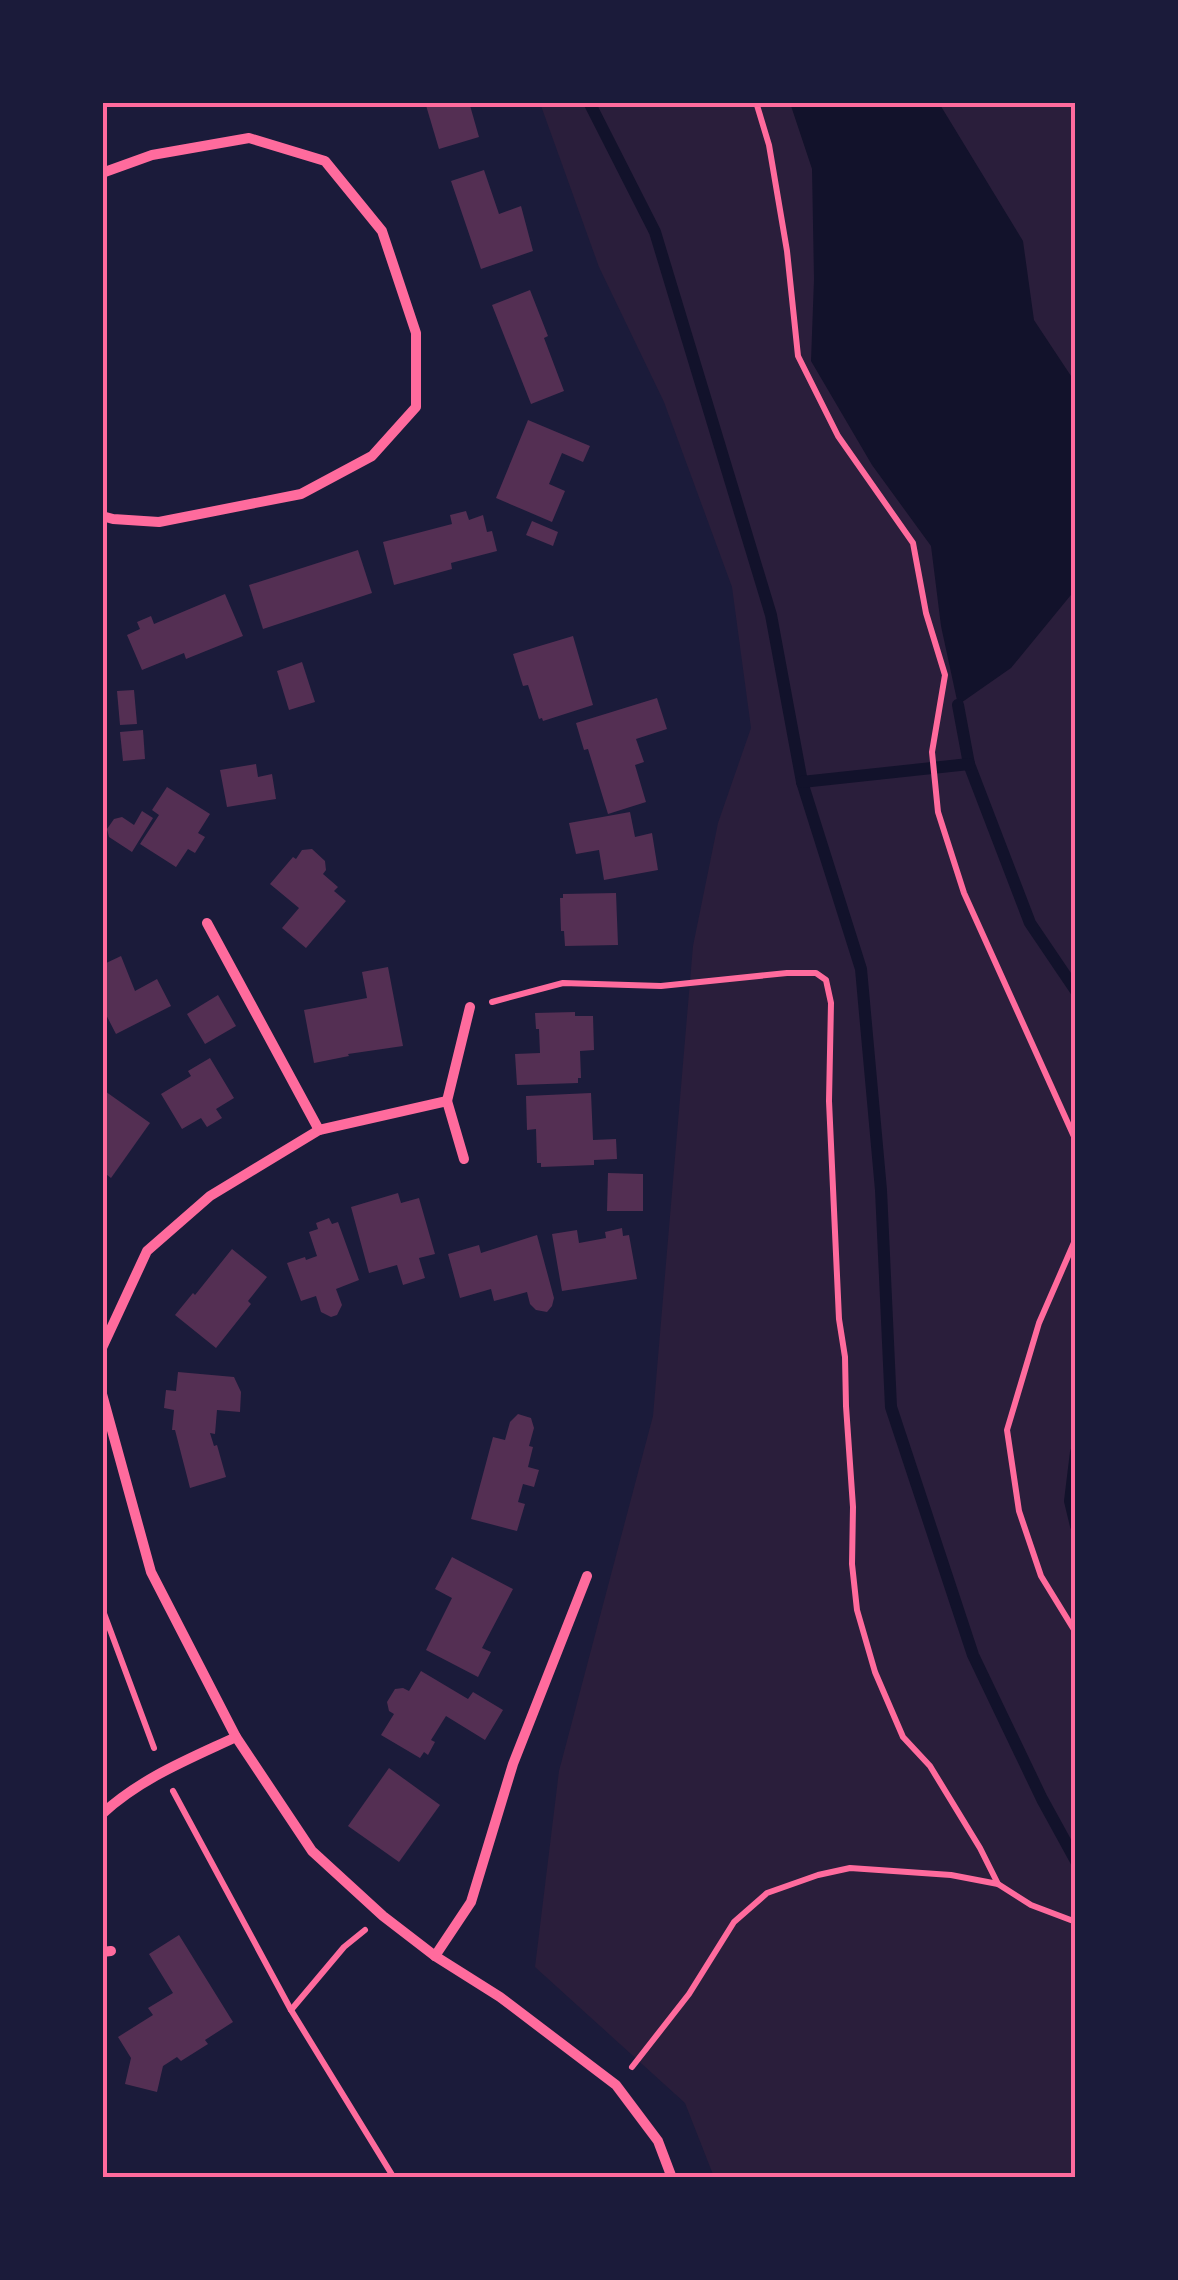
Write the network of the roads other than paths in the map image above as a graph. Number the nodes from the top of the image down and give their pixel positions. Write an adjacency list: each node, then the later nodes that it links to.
1 (102, 173): 2 (street)
2 (102, 516)
3 (206, 923): 6 (street)
4 (470, 1007): 5 (street)
5 (447, 1101): 6 (street); 7 (street)
6 (319, 1130): 8 (street)
7 (464, 1159)
8 (102, 1348)
9 (102, 1394): 11 (street)
10 (587, 1576): 13 (street)
11 (236, 1737): 12 (street); 13 (street)
12 (102, 1814)
13 (435, 1956): 14 (street)
14 (672, 2178)

